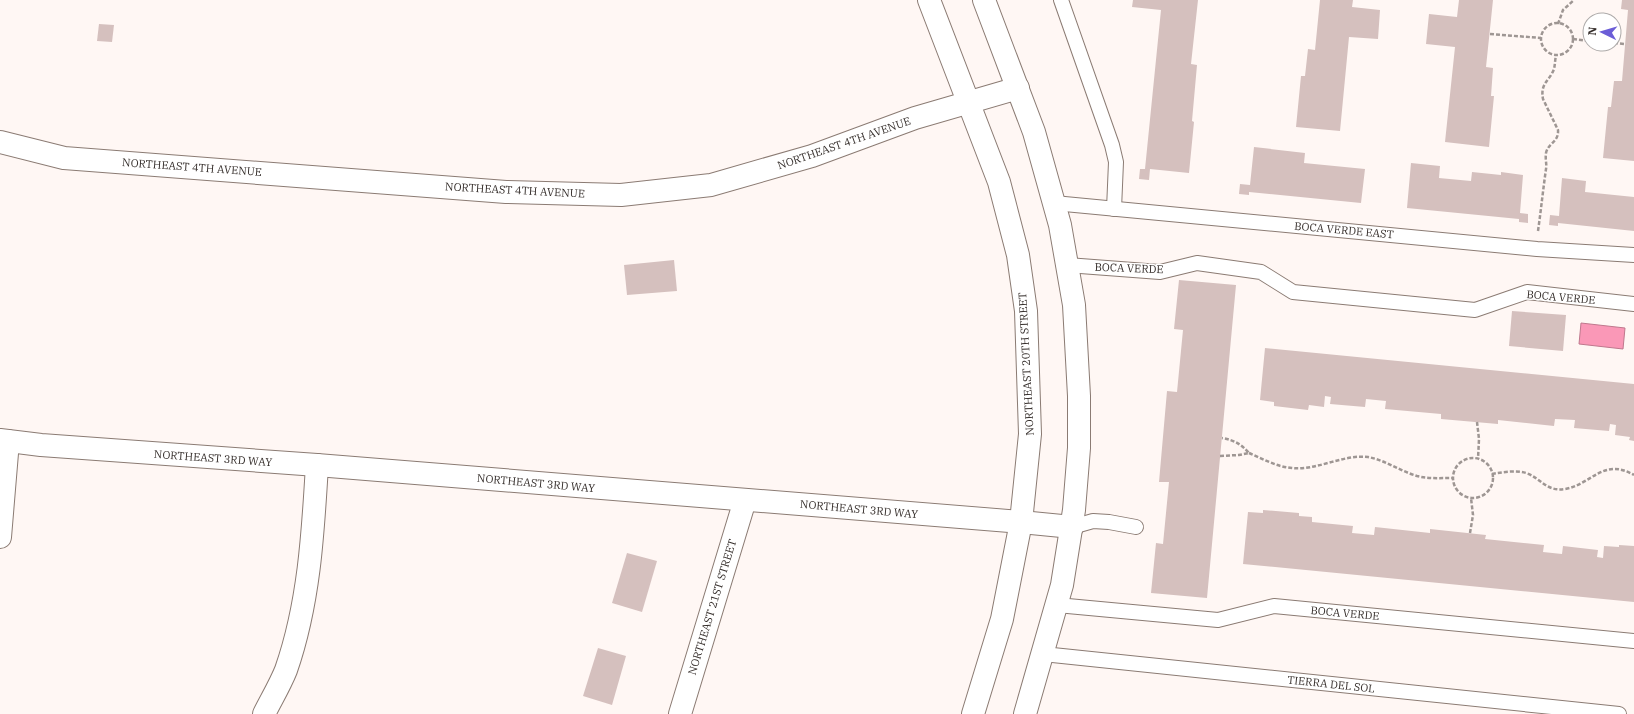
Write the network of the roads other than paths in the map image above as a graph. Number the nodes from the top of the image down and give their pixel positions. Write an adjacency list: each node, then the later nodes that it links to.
1 (930, 0): 5 (street, NORTHEAST 20TH STREET)
2 (984, 0): 4 (street)
3 (1061, 0): 8 (lane)
4 (1018, 88): 5 (street, NORTHEAST 4TH AVENUE); 7 (street)
5 (969, 102): 6 (street, NORTHEAST 4TH AVENUE); 15 (street, NORTHEAST 20TH STREET)
6 (0, 142)
7 (1054, 203): 8 (lane, BOCA VERDE EAST); 10 (street)
8 (1114, 209): 9 (lane, BOCA VERDE EAST)
9 (1634, 255)
10 (1067, 265): 11 (lane, BOCA VERDE); 16 (street)
11 (1634, 304)
12 (4, 441): 13 (street, NORTHEAST 3RD WAY); 18 (street)
13 (316, 465): 14 (street, NORTHEAST 3RD WAY); 22 (street)
14 (745, 500): 15 (street, NORTHEAST 3RD WAY); 23 (street, NORTHEAST 21ST STREET)
15 (1021, 522): 16 (street, NORTHEAST 3RD WAY); 24 (street, NORTHEAST 20TH STREET)
16 (1072, 527): 17 (lane); 19 (street)
17 (1136, 527)
18 (0, 537)
19 (1057, 605): 20 (lane, BOCA VERDE); 21 (street)
20 (1634, 641)
21 (1043, 654): 25 (street); 26 (lane, TIERRA DEL SOL)
22 (264, 714)
23 (680, 714)
24 (973, 714)
25 (1025, 714)
26 (1619, 714)

